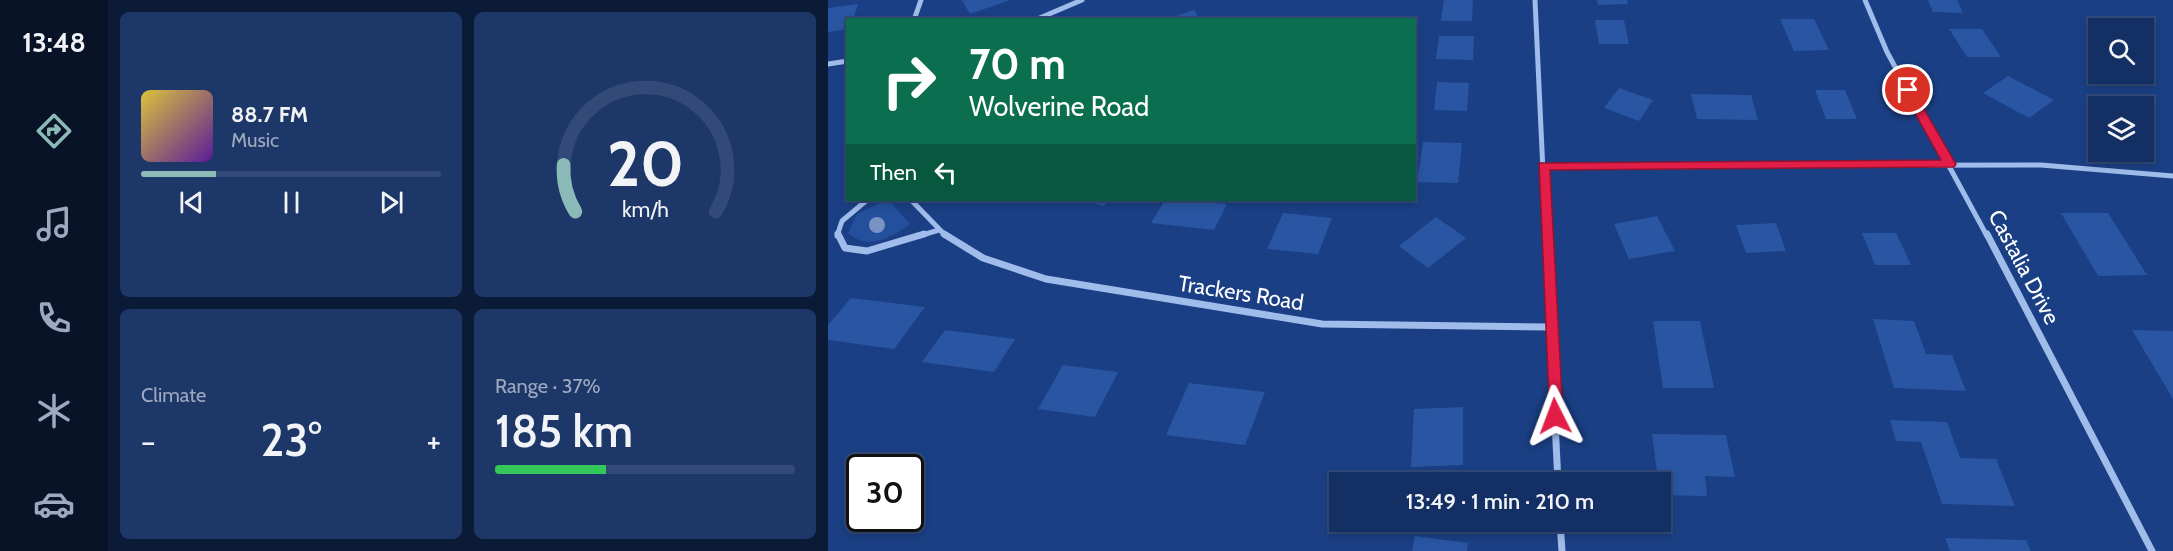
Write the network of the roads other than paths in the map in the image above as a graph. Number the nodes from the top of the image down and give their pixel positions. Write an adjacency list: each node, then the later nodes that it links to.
1 (921, 0): 5 (street)
2 (1082, 0): 6 (street)
3 (1535, 0): 10 (street)
4 (1865, 0): 9 (street, Castalia Drive)
5 (915, 18)
6 (1040, 18)
7 (846, 61): 8 (street)
8 (828, 64)
9 (1950, 164): 10 (street); 11 (street); 19 (street, Castalia Drive)
10 (1543, 166): 15 (street)
11 (2173, 176)
12 (866, 201): 14 (street)
13 (912, 201): 14 (street, Trackers Road)
14 (939, 230): 15 (street, Trackers Road)
15 (1551, 327): 16 (street)
16 (1558, 472)
17 (1561, 532): 18 (street)
18 (1562, 551)
19 (2152, 551)

